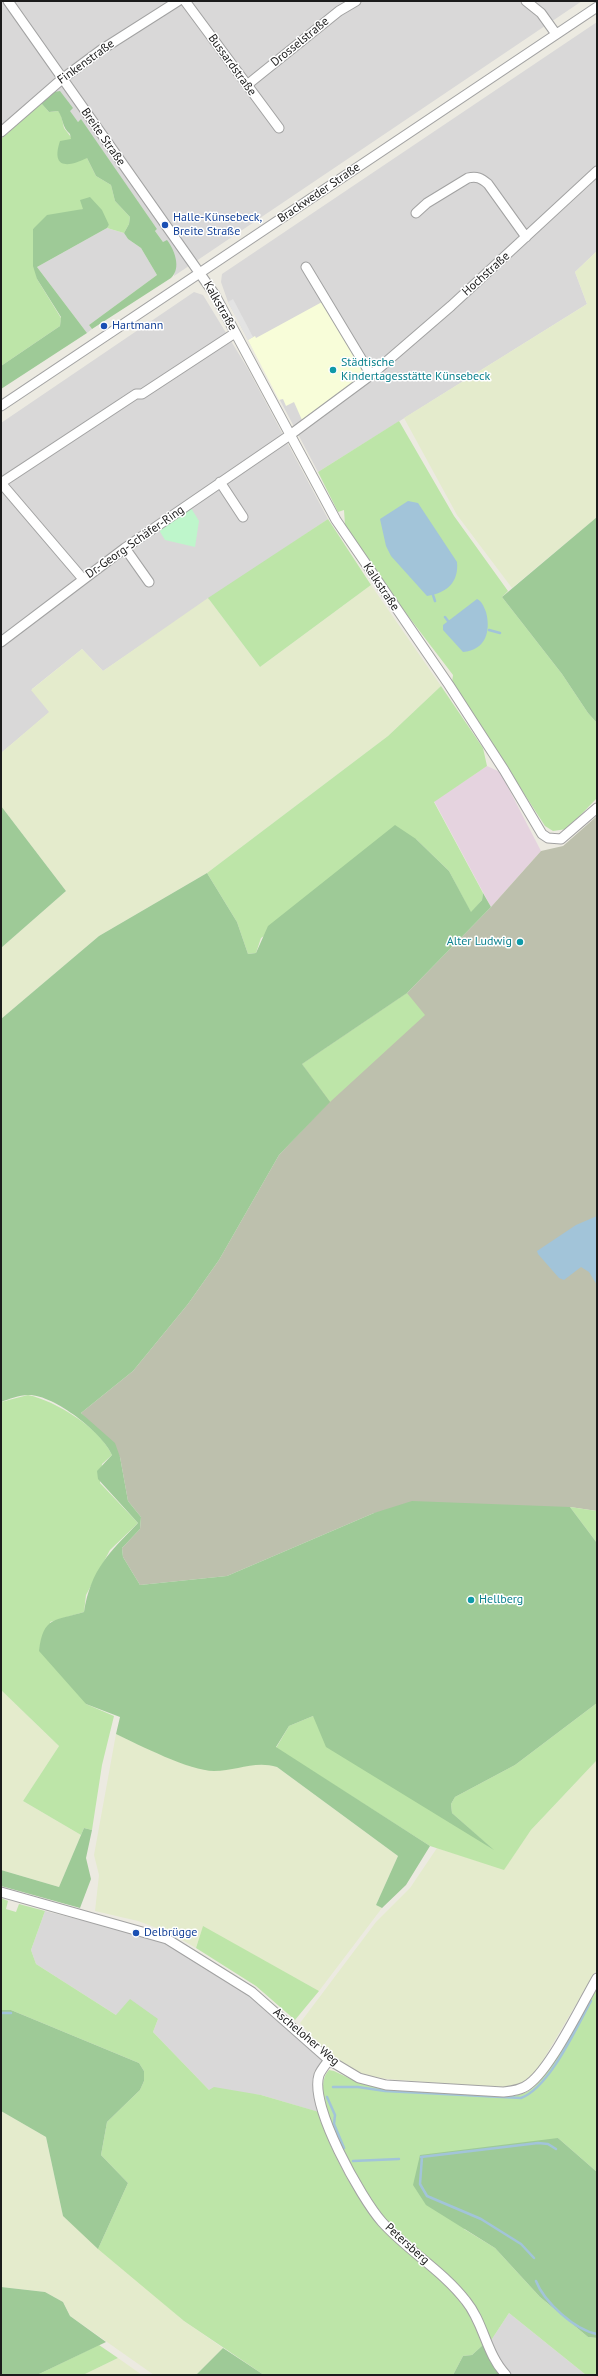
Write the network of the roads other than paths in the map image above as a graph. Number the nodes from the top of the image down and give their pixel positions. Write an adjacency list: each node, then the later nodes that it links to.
1 (8, 1): 8 (street, Breite Straße)
2 (178, 1): 8 (street, Finkenstraße)
3 (185, 1): 9 (street, Bussardstraße)
4 (356, 1): 9 (street, Drosselstraße)
5 (526, 1): 7 (street)
6 (597, 7): 7 (street, Brackweder Straße)
7 (556, 34): 16 (street, Brackweder Straße)
8 (62, 79): 11 (street, Finkenstraße); 16 (street, Breite Straße)
9 (247, 85): 10 (street, Bussardstraße)
10 (279, 128)
11 (1, 132)
12 (597, 171): 14 (street, Hochstraße)
13 (416, 214): 14 (street)
14 (526, 237): 18 (street, Hochstraße)
15 (306, 267): 18 (street)
16 (200, 273): 17 (street, Kalkstraße); 19 (street, Brackweder Straße)
17 (235, 333): 20 (street, Kalkstraße); 22 (street, Dr.-Georg-Schäfer-Ring)
18 (371, 375): 20 (street, Hochstraße)
19 (1, 406)
20 (290, 435): 21 (street, Dr.-Georg-Schäfer-Ring); 28 (street, Kalkstraße)
21 (220, 482): 23 (street); 24 (street, Dr.-Georg-Schäfer-Ring)
22 (1, 483): 25 (street, Dr.-Georg-Schäfer-Ring)
23 (243, 517)
24 (124, 548): 25 (street, Dr.-Georg-Schäfer-Ring); 26 (street)
25 (82, 579): 27 (street)
26 (149, 582)
27 (1, 642)
28 (597, 808)
29 (1, 1892): 31 (street, Ascheloher Weg)
30 (597, 1978): 31 (street, Ascheloher Weg)
31 (329, 2060): 32 (street, Petersberg)
32 (506, 2375)

